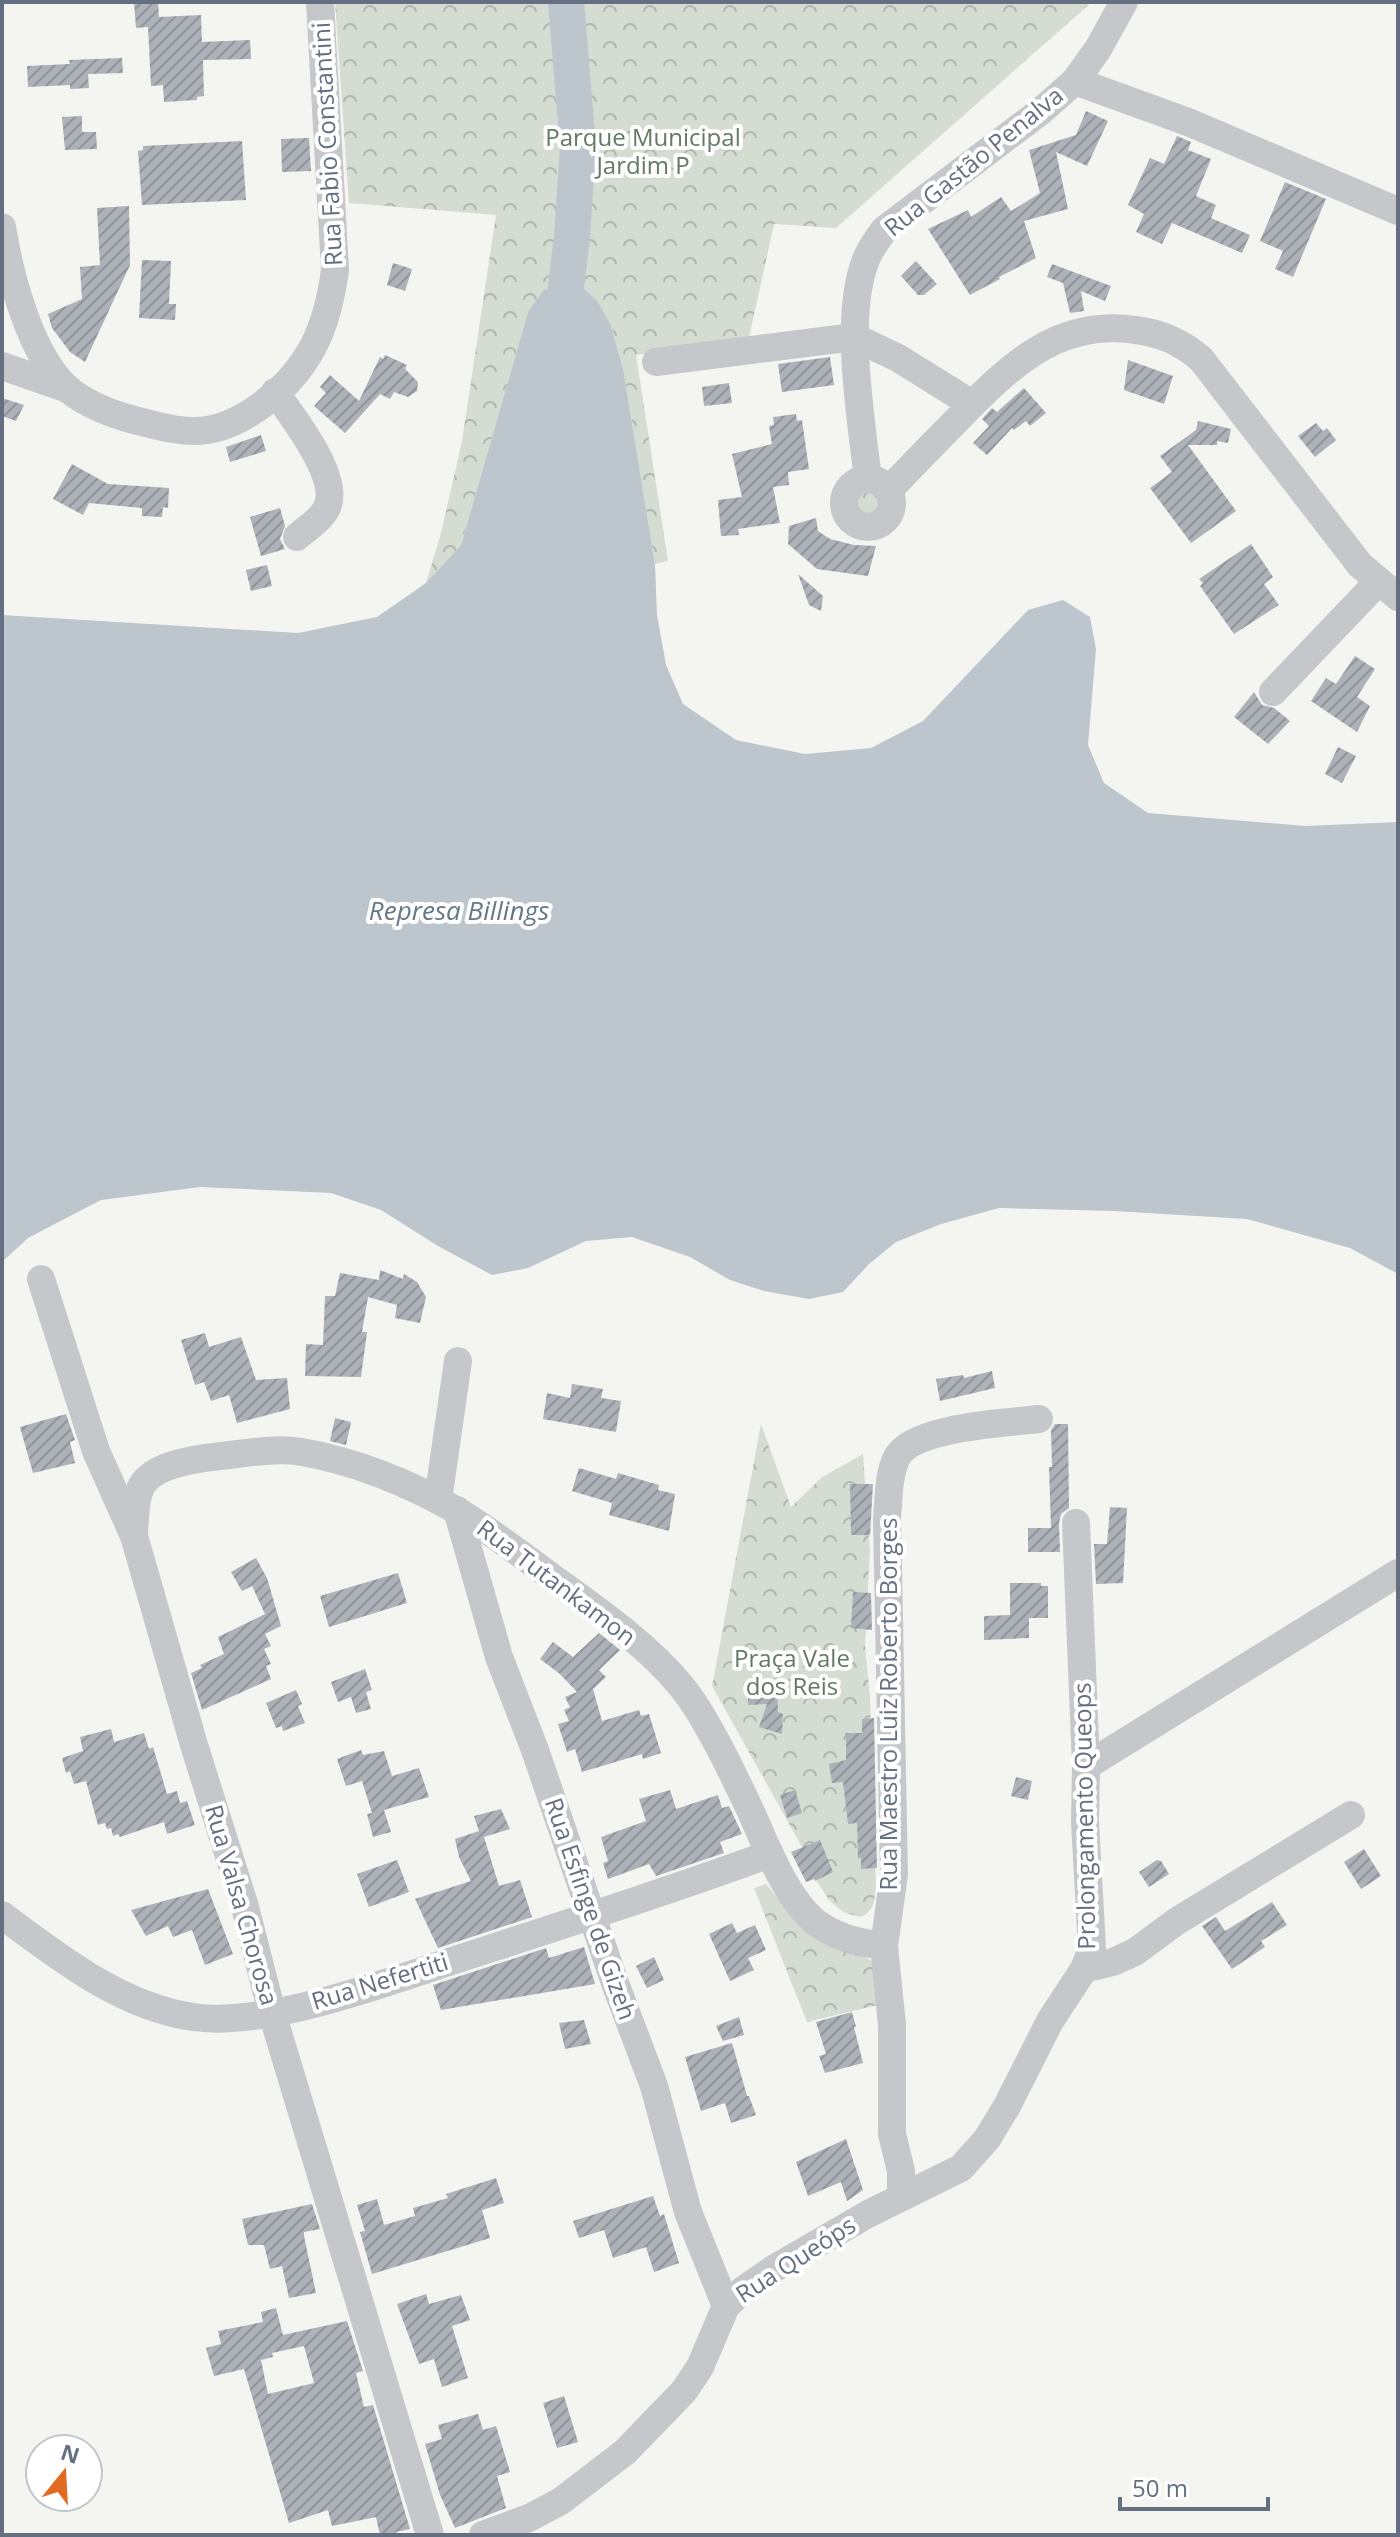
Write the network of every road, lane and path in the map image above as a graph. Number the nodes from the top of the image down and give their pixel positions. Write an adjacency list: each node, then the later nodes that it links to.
1 (320, 2): 10 (street, Rua Fabio Constantini)
2 (1124, 2): 3 (street, Rua Gastão Penalva)
3 (1075, 81): 4 (street); 6 (street, Rua Gastão Penalva)
4 (1398, 211)
5 (2, 227): 9 (street, Rua Fabio Constantini)
6 (854, 337): 7 (street); 11 (street); 11 (street, Rua Gastão Penalva)
7 (656, 362)
8 (2, 366): 9 (street)
9 (68, 389): 10 (street, Rua Fabio Constantini)
10 (275, 392): 12 (street)
11 (972, 404): 13 (street)
12 (297, 537)
13 (1388, 590): 14 (street)
14 (1273, 692)
15 (41, 1279): 20 (street, Rua Valsa Chorosa)
16 (458, 1361): 18 (street, Rua Esfinge de Gizeh)
17 (1039, 1419): 27 (street, Rua Maestro Luiz Roberto Borges)
18 (448, 1505): 20 (street, Rua Tutankamon); 24 (street, Rua Tutankamon); 26 (street, Rua Esfinge de Gizeh)
19 (1076, 1523): 22 (street, Prolongamento Queops)
20 (134, 1536): 29 (street, Rua Valsa Chorosa)
21 (1398, 1573): 22 (street)
22 (1086, 1766): 28 (street, Prolongamento Queops)
23 (1351, 1815): 28 (street)
24 (770, 1854): 26 (street, Rua Nefertiti); 27 (street, Rua Tutankamon)
25 (2, 1915): 29 (street, Rua Nefertiti)
26 (592, 1915): 29 (street, Rua Nefertiti); 32 (street, Rua Esfinge de Gizeh)
27 (884, 1946): 31 (street, Rua Maestro Luiz Roberto Borges)
28 (1084, 1969): 30 (street, Prolongamento Queops)
29 (272, 2013): 33 (street, Rua Valsa Chorosa)
30 (961, 2168): 31 (street, Rua Queóps)
31 (901, 2196): 32 (street, Rua Queóps)
32 (726, 2306): 34 (street, Rua Queóps)
33 (430, 2535)
34 (483, 2535)

